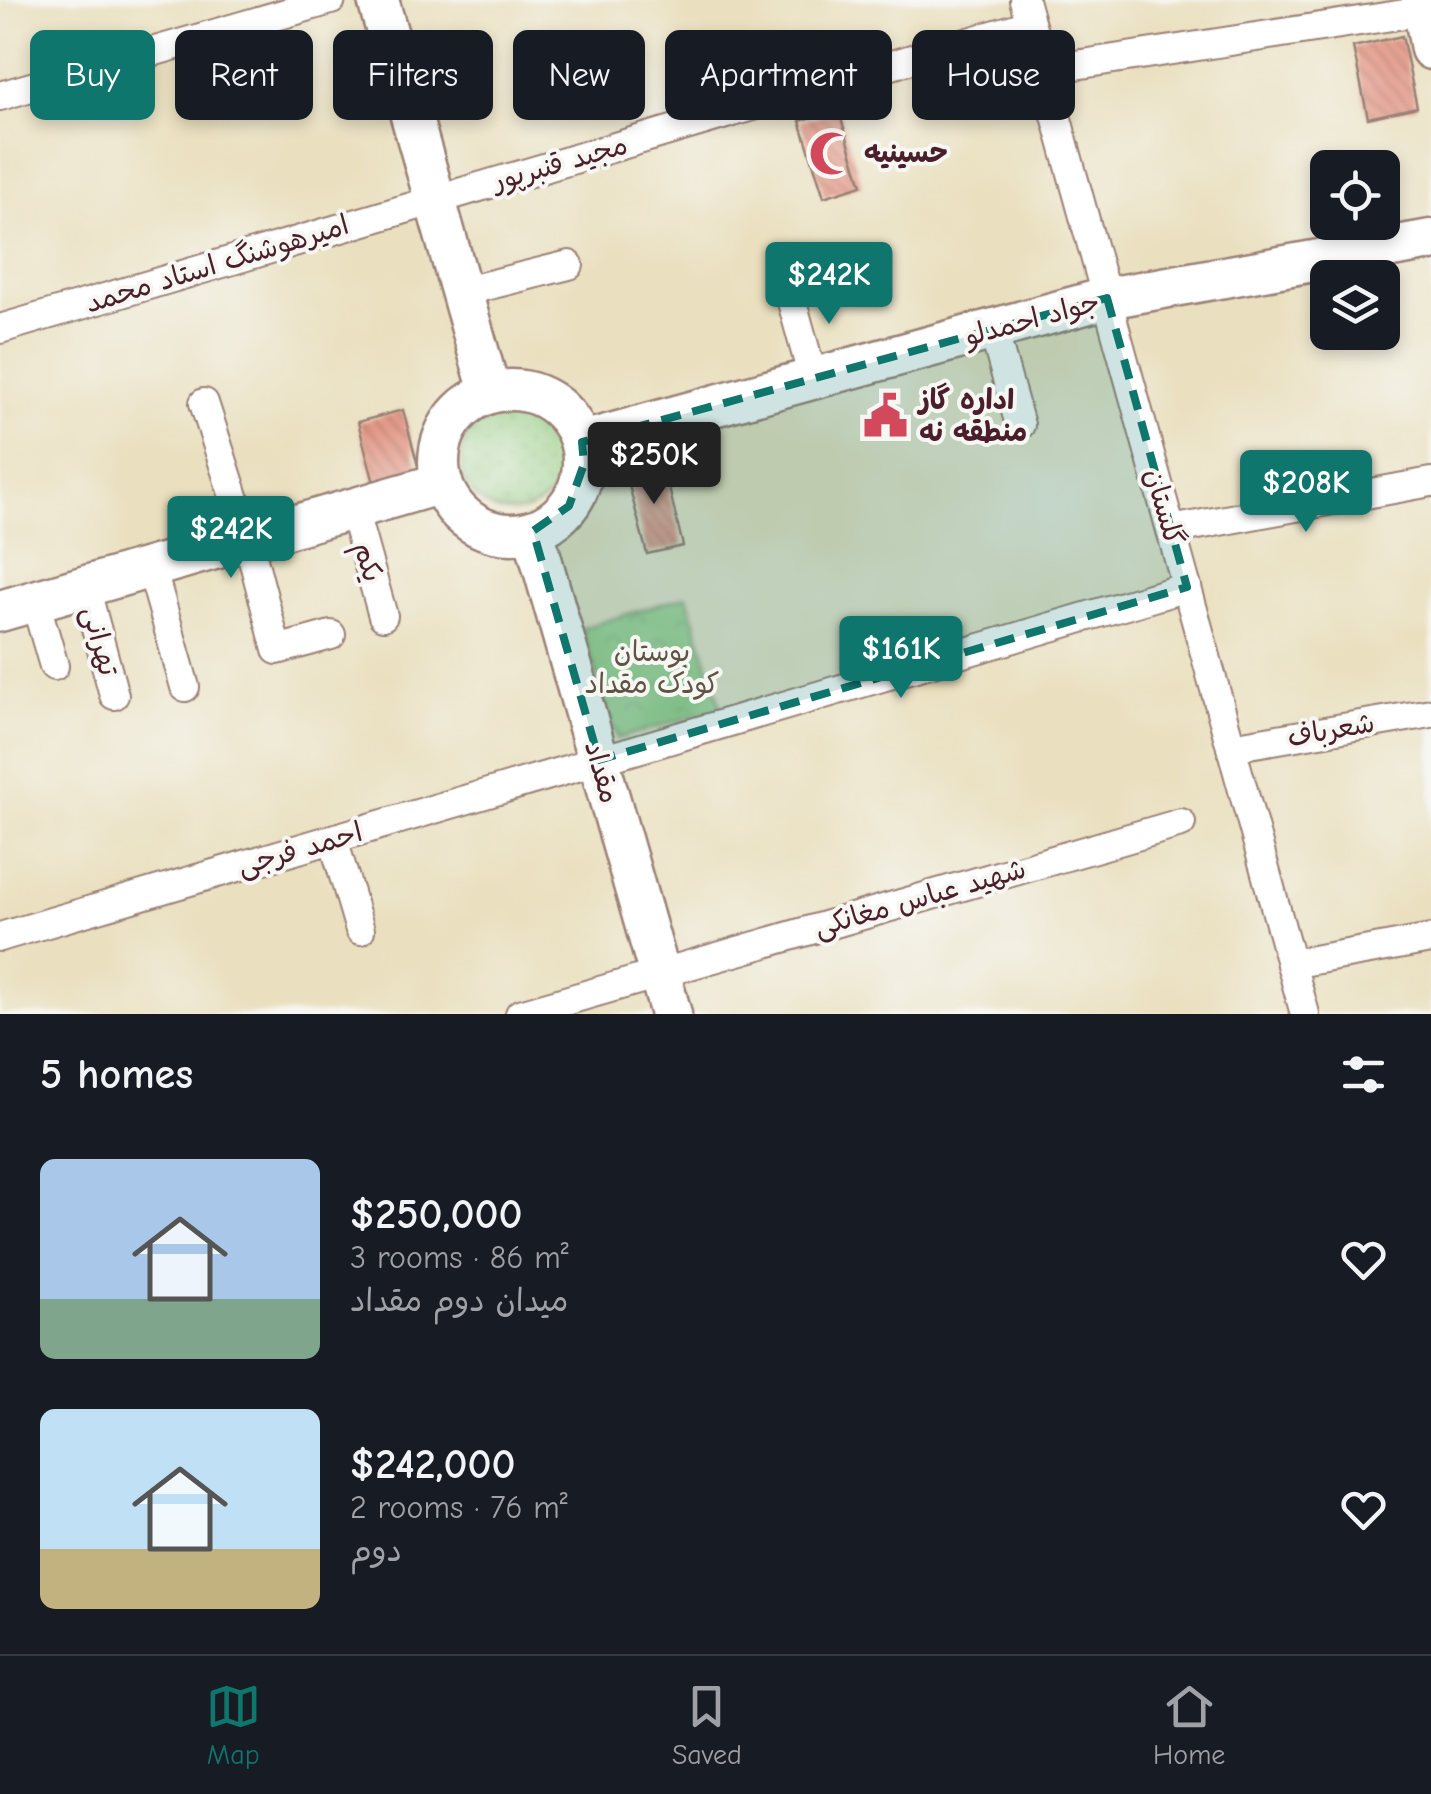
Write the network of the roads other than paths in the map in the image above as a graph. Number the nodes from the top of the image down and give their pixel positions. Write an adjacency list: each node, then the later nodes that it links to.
1 (332, 0): 6 (street)
2 (378, 0): 8 (street)
3 (1027, 12): 8 (street, مجید قنبرپور)
4 (1426, 20): 5 (street)
5 (1075, 66)
6 (0, 96)
7 (1057, 120): 13 (street, گلستان)
8 (435, 200): 12 (street); 14 (street, امیرهوشنگ استاد محمد)
9 (1431, 240): 13 (street, جواد احمدلو)
10 (568, 265): 12 (street)
11 (790, 291): 16 (street)
12 (461, 292): 17 (street)
13 (1106, 298): 15 (street, جواد احمدلو); 24 (street, گلستان)
14 (0, 329)
15 (993, 329): 16 (street, جواد احمدلو); 19 (street)
16 (813, 378): 20 (street, جواد احمدلو)
17 (490, 392): 20 (street); 22 (street)
18 (204, 402): 26 (street)
19 (1020, 425)
20 (582, 442): 25 (street)
21 (1431, 482): 24 (street)
22 (442, 483): 23 (street); 25 (street)
23 (352, 509): 26 (street); 31 (street, یکم)
24 (1171, 530): 29 (street, گلستان)
25 (533, 531): 38 (street, مقداد)
26 (248, 540): 27 (street); 32 (street)
27 (151, 567): 28 (street); 34 (street)
28 (85, 586): 30 (street); 35 (street, تهرانی)
29 (1187, 587): 37 (street, گلستان); 38 (street, احمد فرجی)
30 (17, 606): 33 (street)
31 (384, 616)
32 (331, 635)
33 (54, 666)
34 (185, 687)
35 (114, 695)
36 (1431, 713): 37 (street, شعرباف)
37 (1231, 747): 44 (street, گلستان)
38 (599, 760): 40 (street, احمد فرجی); 45 (street, مقداد)
39 (1180, 823): 45 (street, شهید عباس مغانکی)
40 (333, 839): 41 (street); 42 (street, احمد فرجی)
41 (360, 930)
42 (0, 937)
43 (1431, 939): 44 (street)
44 (1291, 964): 48 (street, گلستان)
45 (660, 974): 46 (street, شهید عباس مغانکی); 47 (street, مقداد)
46 (520, 1014)
47 (671, 1014)
48 (1305, 1014)

